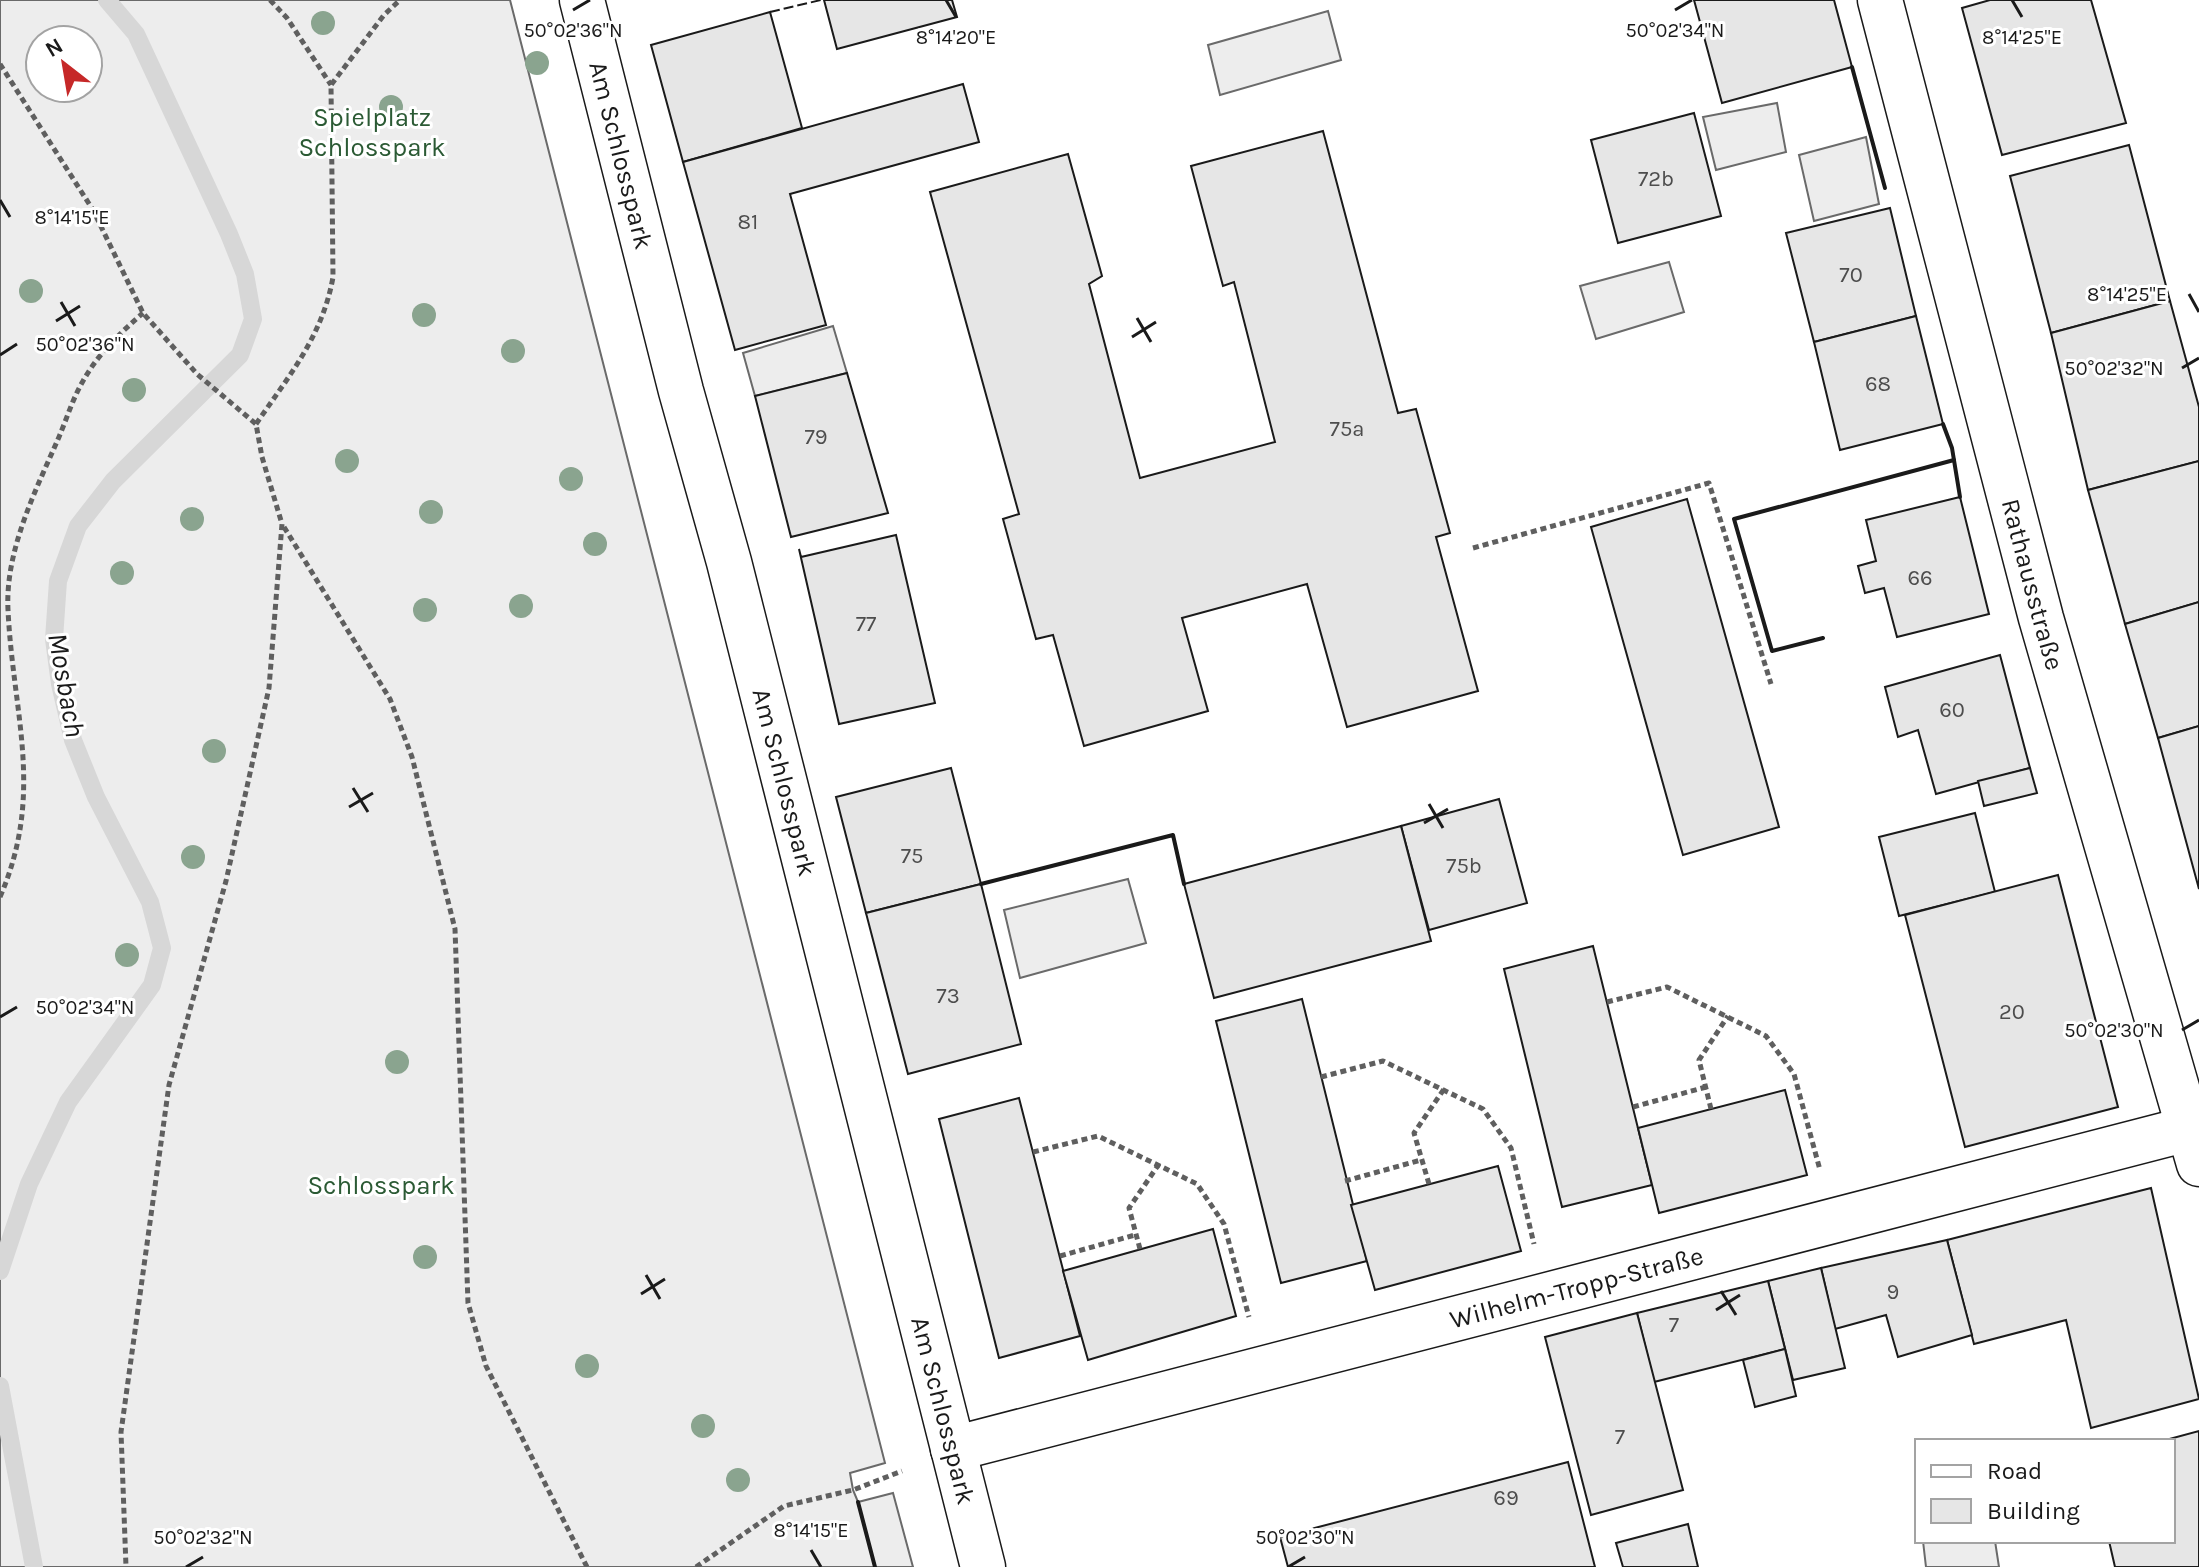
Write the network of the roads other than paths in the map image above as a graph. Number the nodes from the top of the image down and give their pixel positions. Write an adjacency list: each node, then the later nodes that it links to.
1 (582, 0): 4 (street, Am Schlosspark)
2 (1880, 0): 3 (street, Rathausstraße)
3 (2196, 1140): 4 (street, Wilhelm-Tropp-Straße)
4 (953, 1449): 5 (street, Am Schlosspark)
5 (983, 1567)

